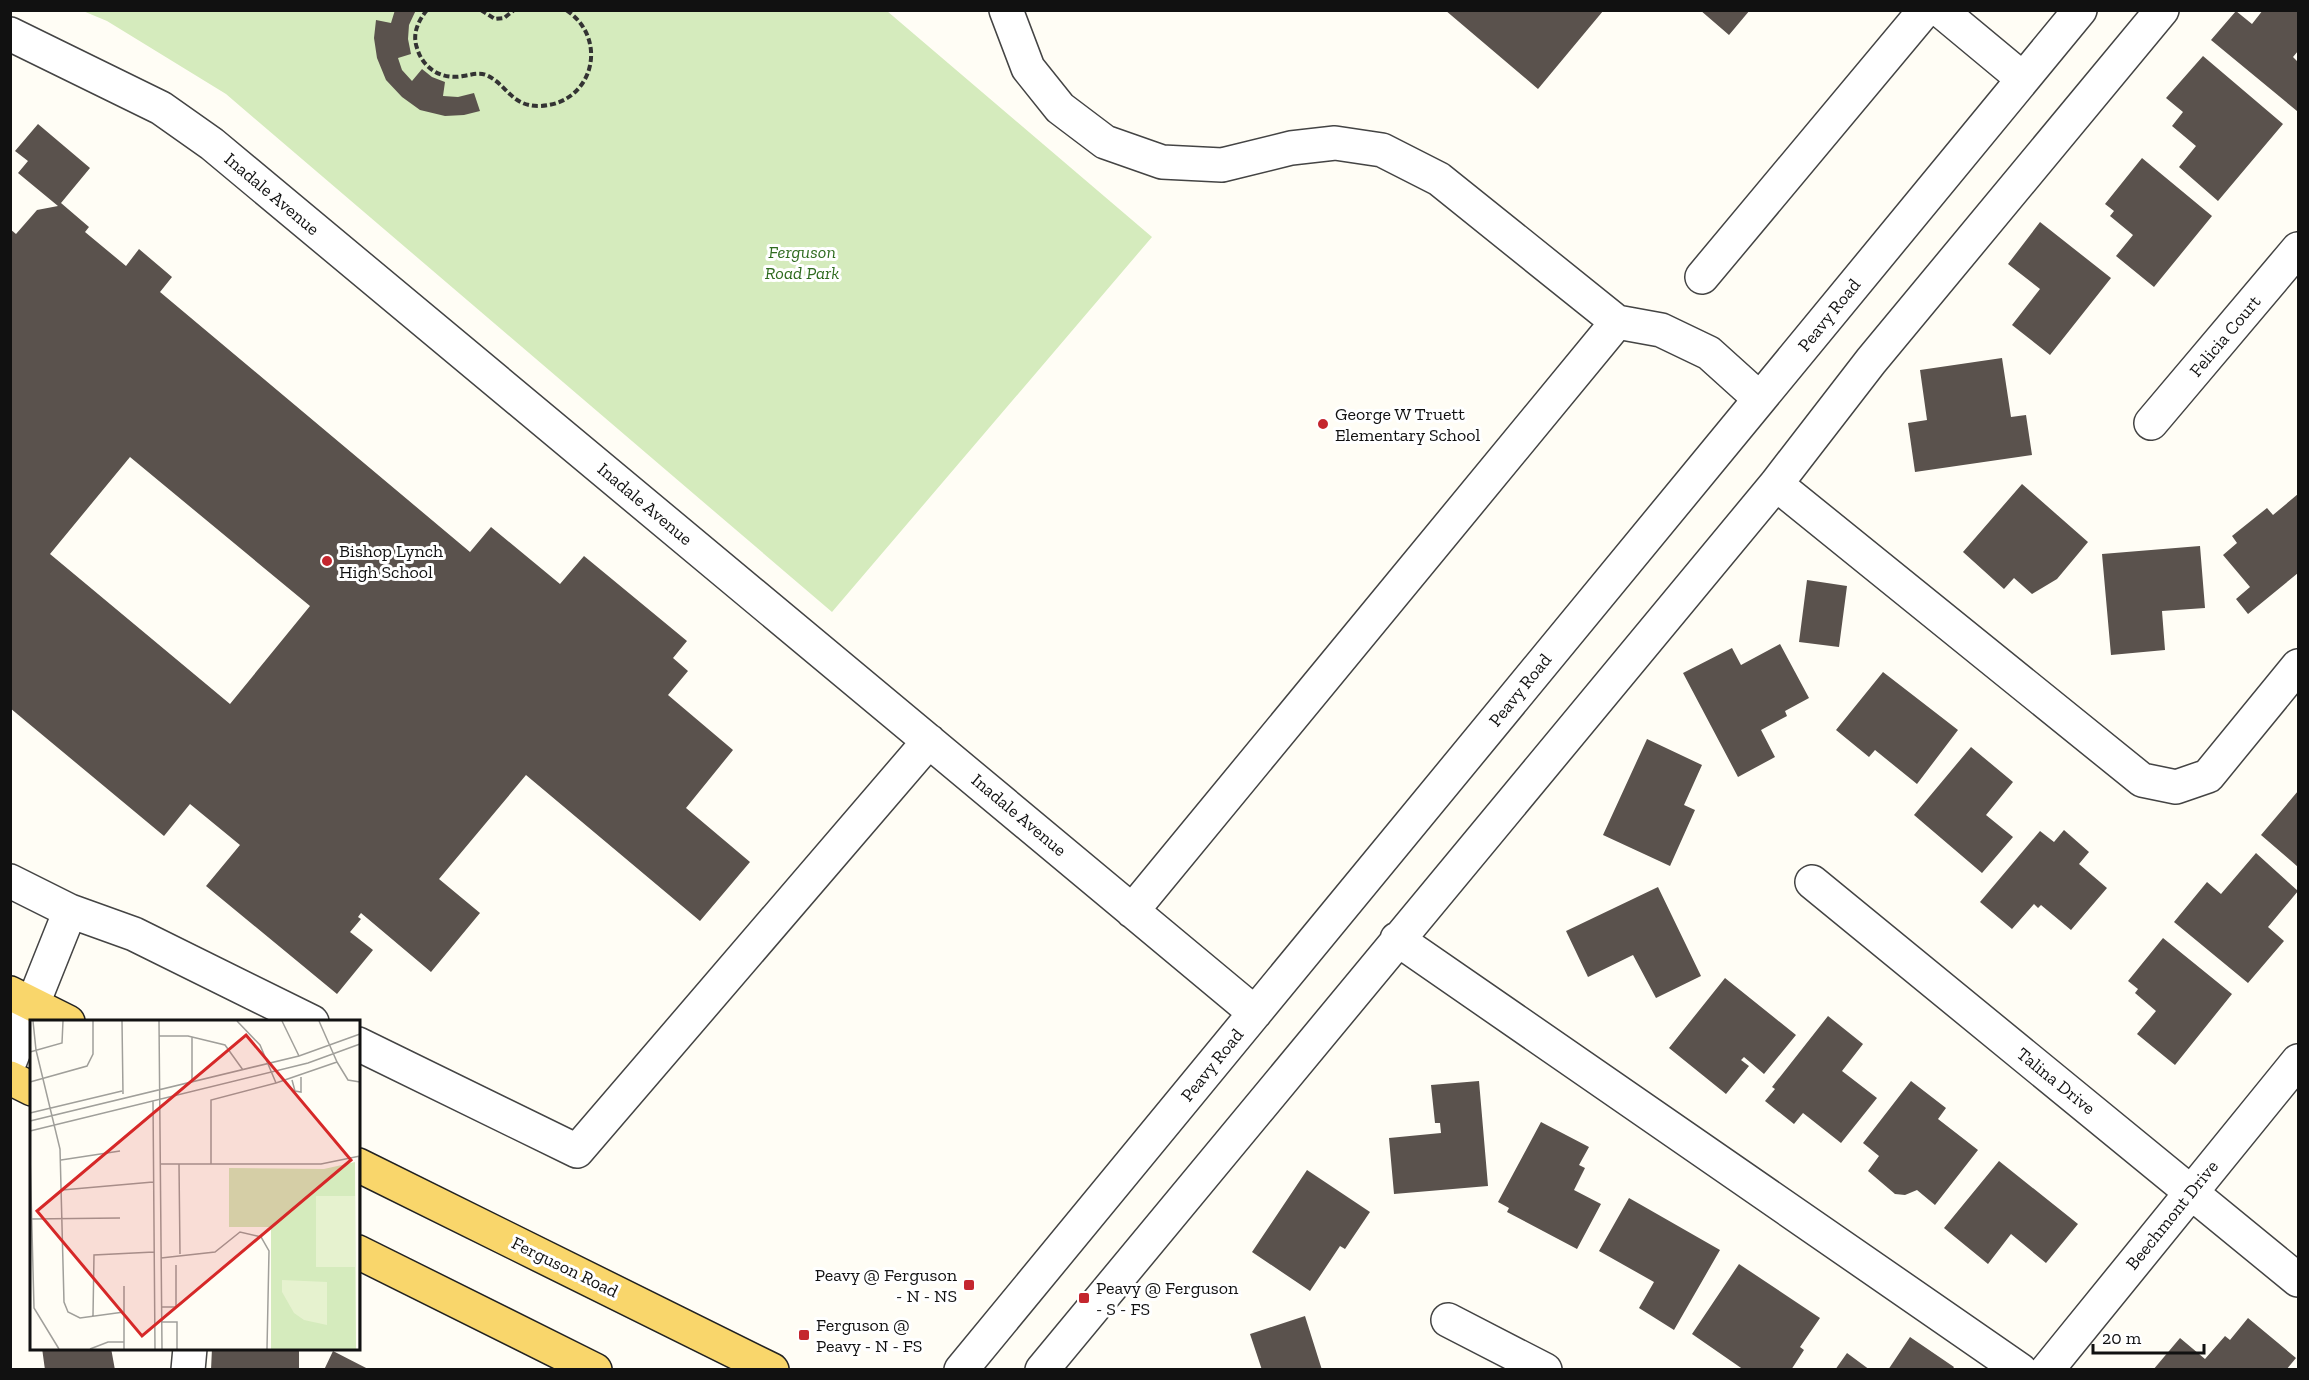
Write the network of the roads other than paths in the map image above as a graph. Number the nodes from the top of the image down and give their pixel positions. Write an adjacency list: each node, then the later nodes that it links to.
1 (1005, 10): 10 (street)
2 (1925, 10): 9 (street)
3 (1940, 10): 7 (street)
4 (2080, 10): 7 (street, Peavy Road)
5 (2162, 10): 13 (street)
6 (10, 34): 15 (street, Inadale Avenue)
7 (2023, 79): 11 (street, Peavy Road)
8 (2298, 250): 12 (street, Felicia Court)
9 (1702, 277)
10 (1617, 322): 11 (street); 18 (street)
11 (1760, 399): 22 (street, Peavy Road)
12 (2151, 423)
13 (1776, 484): 14 (street); 20 (street)
14 (2298, 666)
15 (929, 741): 18 (street, Inadale Avenue); 25 (street)
16 (10, 880): 19 (street)
17 (1812, 882): 31 (street, Talina Drive)
18 (1132, 910): 22 (street, Inadale Avenue)
19 (70, 911): 21 (street); 24 (street)
20 (1397, 939): 40 (street); 42 (street)
21 (22, 999): 23 (main road); 26 (street)
22 (1255, 1013): 39 (street, Peavy Road)
23 (64, 1020)
24 (308, 1020)
25 (360, 1045)
26 (10, 1061)
27 (2298, 1061): 31 (street, Beechmont Drive)
28 (10, 1078): 29 (main road)
29 (30, 1088)
30 (360, 1166): 38 (main road, Ferguson Road)
31 (2191, 1192): 33 (street, Talina Drive); 43 (street, Beechmont Drive)
32 (360, 1253): 37 (main road)
33 (2298, 1280)
34 (1449, 1320): 41 (street)
35 (190, 1350): 36 (street)
36 (188, 1370)
37 (595, 1370)
38 (771, 1370)
39 (961, 1370)
40 (1042, 1370)
41 (1545, 1370)
42 (2020, 1370)
43 (2047, 1370)

